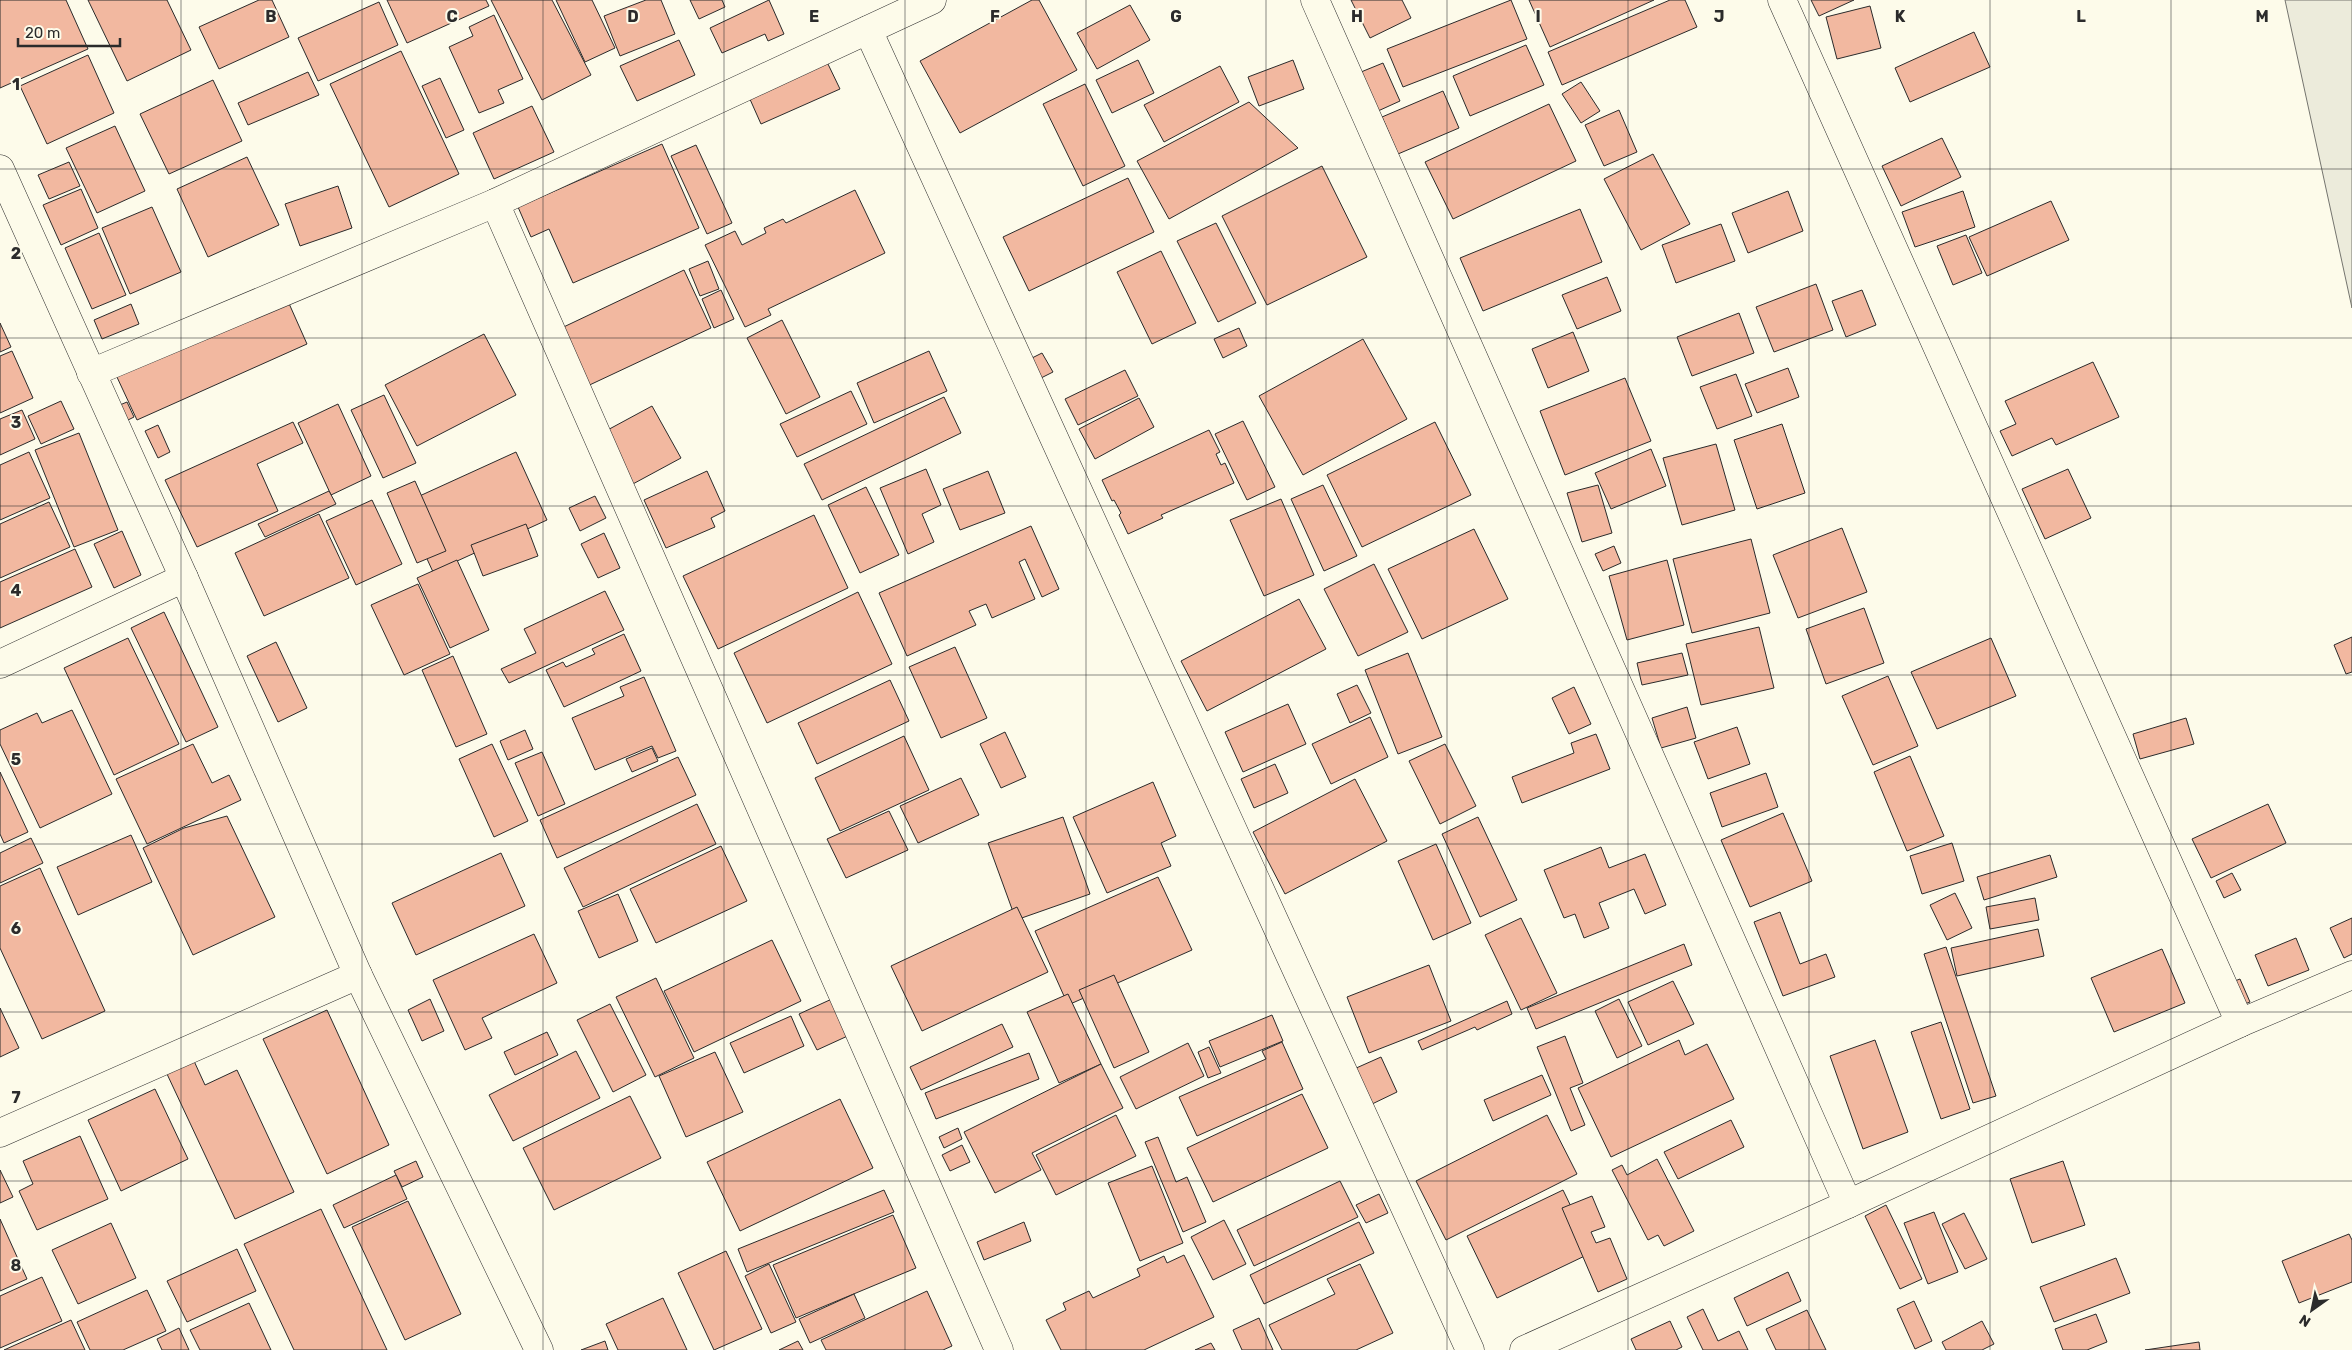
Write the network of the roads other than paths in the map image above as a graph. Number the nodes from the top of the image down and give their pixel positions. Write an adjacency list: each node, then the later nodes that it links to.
1 (932, 0): 4 (street)
2 (1315, 0): 15 (street)
3 (1782, 0): 13 (street)
4 (868, 30): 6 (street); 18 (street)
5 (0, 169): 7 (street)
6 (495, 203): 8 (street); 17 (street)
7 (8, 209): 8 (street)
8 (91, 373): 9 (street)
9 (184, 578): 10 (street); 11 (street)
10 (0, 664)
11 (358, 975): 14 (street); 16 (street)
12 (2352, 975): 13 (street)
13 (2240, 1023): 15 (street)
14 (0, 1133)
15 (1848, 1204): 19 (street)
16 (538, 1350)
17 (999, 1350)
18 (1470, 1350)
19 (1524, 1350)

